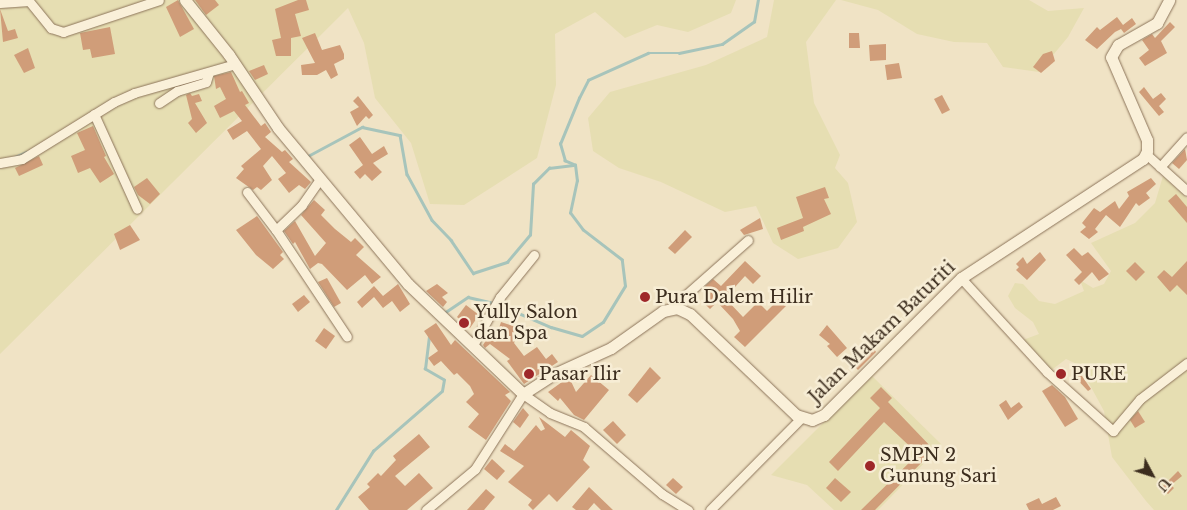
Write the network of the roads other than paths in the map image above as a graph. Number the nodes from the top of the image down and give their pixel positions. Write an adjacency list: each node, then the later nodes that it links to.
1 (159, 0): 4 (street)
2 (185, 0): 5 (street)
3 (1169, 0): 10 (street)
4 (0, 3)
5 (235, 64): 6 (street); 13 (street)
6 (209, 72): 7 (street); 8 (street)
7 (159, 103)
8 (94, 114): 11 (street); 16 (street)
9 (1187, 136): 12 (street)
10 (1146, 154): 12 (street); 20 (street, Jalan Makam Baturiti)
11 (0, 163)
12 (1160, 166): 14 (street)
13 (320, 179): 17 (street); 23 (street)
14 (1187, 191)
15 (247, 192): 17 (street)
16 (138, 209)
17 (276, 230): 22 (street)
18 (748, 240): 21 (street)
19 (534, 256): 23 (street)
20 (960, 278): 24 (street); 26 (street, Jalan Makam Baturiti)
21 (670, 309): 25 (street); 26 (street, Jalan Makam Baturiti)
22 (347, 337)
23 (473, 345): 25 (street)
24 (1187, 363)
25 (520, 391): 27 (street); 28 (street)
26 (801, 418): 29 (street)
27 (426, 510)
28 (688, 510)
29 (710, 510)

